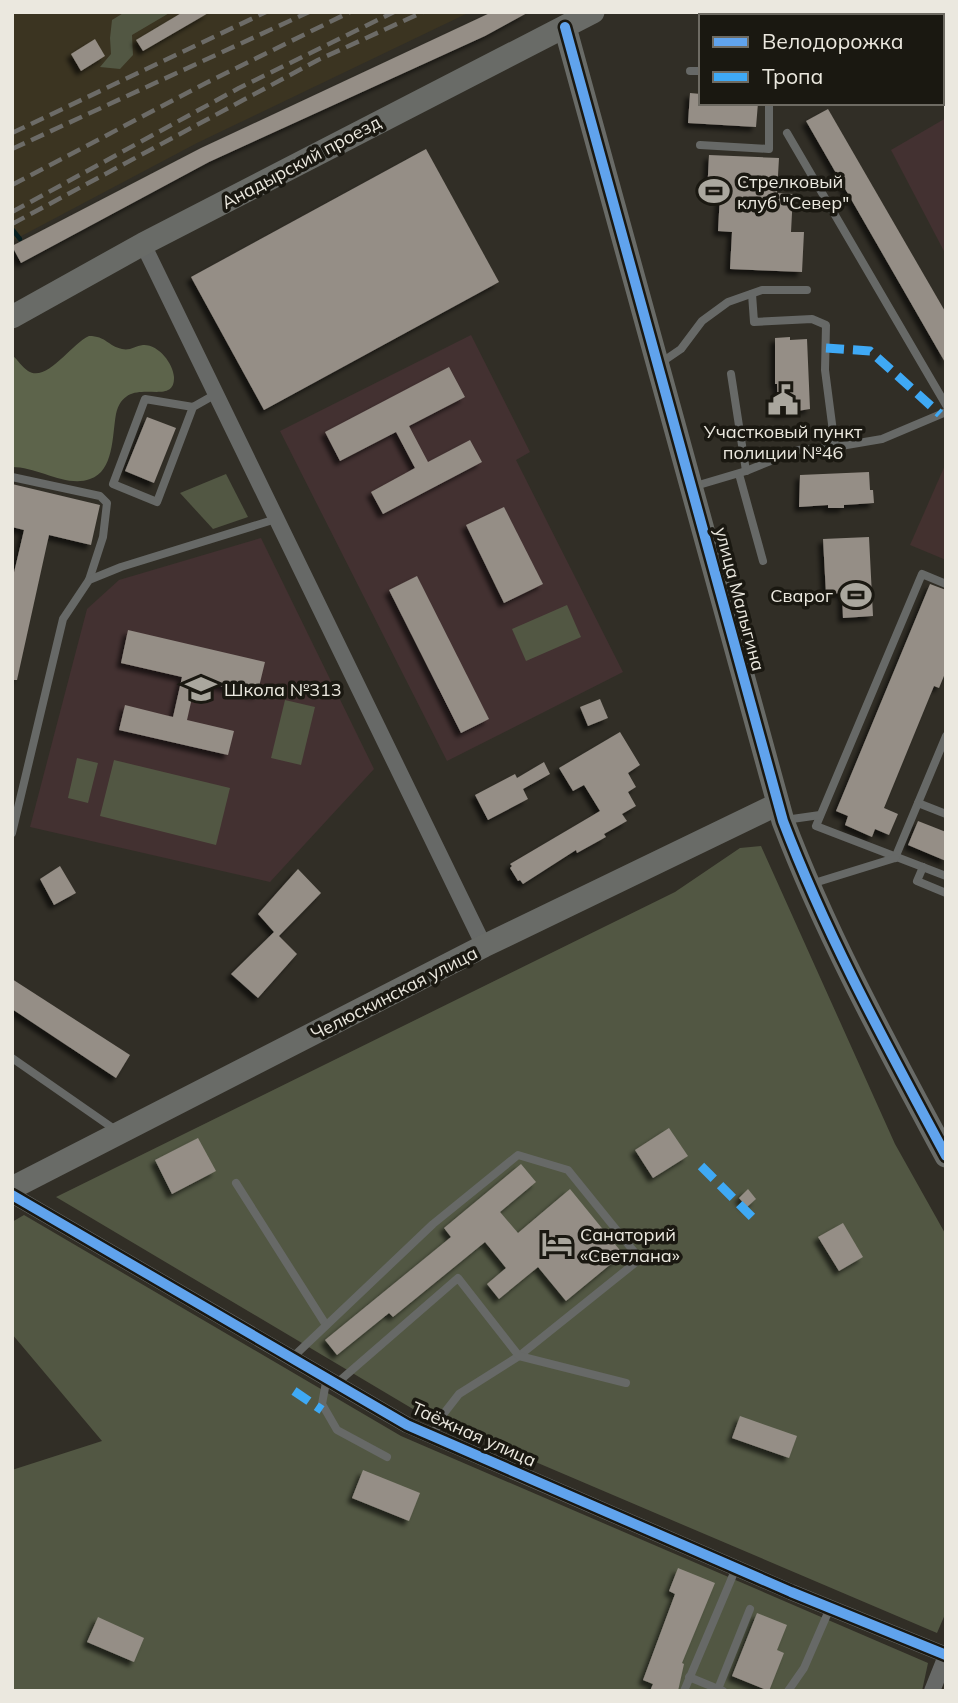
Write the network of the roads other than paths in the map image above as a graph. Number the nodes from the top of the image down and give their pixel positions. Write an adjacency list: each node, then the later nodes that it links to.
1 (593, 12): 2 (street, Анадырский проезд)
2 (565, 27): 8 (street, Анадырский проезд); 12 (street, улица Малыгина)
3 (690, 71): 4 (lane)
4 (699, 71)
5 (769, 105): 7 (lane)
6 (788, 133): 15 (lane)
7 (700, 145)
8 (143, 244): 11 (street, Анадырский проезд); 14 (street)
9 (807, 290): 10 (lane)
10 (752, 294): 12 (lane); 18 (lane)
11 (12, 317)
12 (657, 366): 21 (street, улица Малыгина)
13 (731, 374): 19 (lane)
14 (216, 394): 16 (lane); 22 (street)
15 (946, 405)
16 (193, 407): 16 (lane)
17 (946, 412): 18 (lane)
18 (835, 447): 19 (lane)
19 (742, 472): 21 (lane); 23 (lane)
20 (12, 477): 24 (lane)
21 (691, 487): 28 (street, улица Малыгина)
22 (276, 519): 24 (lane); 37 (street)
23 (763, 561)
24 (89, 579): 31 (lane)
25 (946, 584): 29 (lane)
26 (946, 736): 27 (lane)
27 (918, 803): 30 (lane); 32 (lane)
28 (780, 812): 29 (lane); 35 (street, улица Малыгина); 37 (street, Челюскинская улица)
29 (820, 814): 32 (lane)
30 (946, 814)
31 (12, 833)
32 (895, 858): 33 (lane); 35 (lane)
33 (923, 867): 34 (lane); 36 (lane)
34 (946, 876)
35 (807, 885): 40 (street, улица Малыгина)
36 (946, 894)
37 (484, 946): 39 (street, Челюскинская улица)
38 (12, 1058): 39 (lane)
39 (120, 1132): 42 (street, Челюскинская улица)
40 (946, 1156)
41 (236, 1183): 44 (lane)
42 (12, 1188)
43 (12, 1195): 46 (street, Таёжная улица)
44 (326, 1325): 45 (lane); 46 (lane)
45 (519, 1356): 47 (lane); 48 (lane); 49 (lane)
46 (293, 1357): 47 (street, Таёжная улица)
47 (332, 1380): 49 (street, Таёжная улица); 50 (lane)
48 (626, 1383)
49 (434, 1437): 51 (street, Таёжная улица)
50 (387, 1457)
51 (736, 1568): 52 (street, Таёжная улица); 55 (lane)
52 (830, 1608): 54 (street, Таёжная улица); 58 (lane)
53 (750, 1609): 56 (lane)
54 (946, 1656): 59 (street)
55 (689, 1677): 56 (lane); 57 (lane)
56 (720, 1690)
57 (684, 1691)
58 (788, 1691)
59 (932, 1691)

